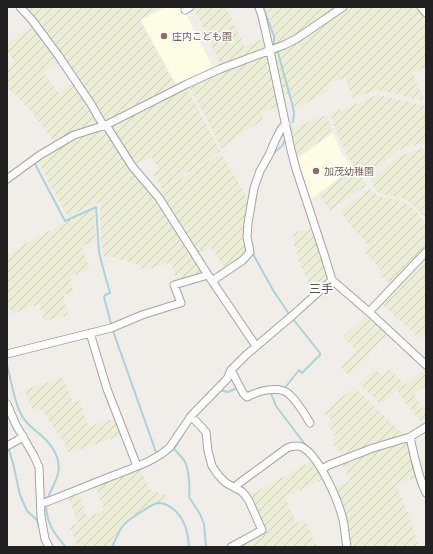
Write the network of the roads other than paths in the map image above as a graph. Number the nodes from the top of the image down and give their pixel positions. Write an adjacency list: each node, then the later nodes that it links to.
1 (20, 7): 7 (street)
2 (259, 7): 6 (street)
3 (343, 7): 6 (street)
4 (421, 7): 5 (street)
5 (426, 13)
6 (275, 49): 7 (street); 8 (street)
7 (103, 124): 9 (street); 11 (street)
8 (286, 124): 11 (street); 12 (street)
9 (7, 179)
10 (426, 252): 13 (street)
11 (210, 278): 14 (street); 15 (street)
12 (332, 280): 13 (street); 15 (street)
13 (369, 312): 17 (street)
14 (90, 333): 16 (street); 26 (street)
15 (256, 346): 18 (street)
16 (7, 354)
17 (426, 365)
18 (231, 370): 20 (street); 21 (street)
19 (7, 404): 23 (street)
20 (192, 417): 26 (street); 28 (street)
21 (310, 423)
22 (426, 427): 24 (street)
23 (23, 436): 25 (street); 30 (street)
24 (410, 437): 27 (street); 29 (street)
25 (8, 446)
26 (137, 466): 30 (street)
27 (323, 468): 28 (street); 33 (street)
28 (235, 488): 32 (street)
29 (426, 493)
30 (45, 503): 31 (street)
31 (49, 547)
32 (231, 547)
33 (347, 547)

